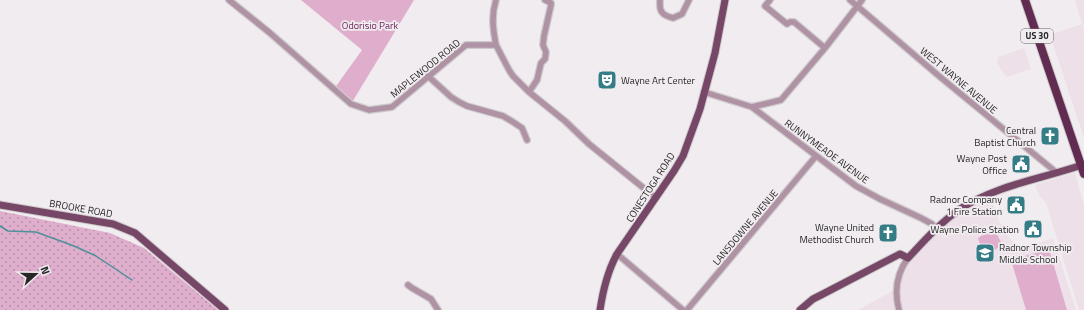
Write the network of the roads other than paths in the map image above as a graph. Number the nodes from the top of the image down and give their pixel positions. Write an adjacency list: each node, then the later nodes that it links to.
1 (229, 0): 14 (street, MAPLEWOOD ROAD)
2 (496, 0): 12 (street)
3 (545, 0): 15 (street)
4 (660, 0): 5 (street)
5 (689, 0)
6 (725, 0): 16 (main road, CONESTOGA ROAD)
7 (770, 0): 13 (street)
8 (850, 0): 11 (street, WEST WAYNE AVENUE)
9 (862, 0): 11 (street)
10 (1025, 0): 20 (highway, US 30)
11 (857, 6): 13 (street); 21 (street, WEST WAYNE AVENUE)
12 (496, 44): 14 (street, MAPLEWOOD ROAD); 15 (street)
13 (825, 48): 17 (street)
14 (428, 76): 18 (street)
15 (529, 92): 23 (street)
16 (704, 92): 17 (street); 23 (main road, CONESTOGA ROAD)
17 (752, 107): 19 (street, RUNNYMEADE AVENUE)
18 (527, 140)
19 (816, 156): 25 (street, RUNNYMEADE AVENUE); 33 (street, LANSDOWNE AVENUE)
20 (1083, 165): 21 (main road); 22 (highway, US 30)
21 (1057, 173): 25 (main road)
22 (1084, 174)
23 (656, 198): 26 (main road, CONESTOGA ROAD)
24 (0, 205): 29 (main road, BROOKE ROAD)
25 (936, 229): 27 (main road)
26 (617, 254): 31 (main road, CONESTOGA ROAD); 32 (street)
27 (908, 258): 34 (main road); 35 (street)
28 (408, 285): 30 (street)
29 (225, 310)
30 (438, 310)
31 (600, 310)
32 (683, 310)
33 (687, 310)
34 (800, 310)
35 (899, 310)

